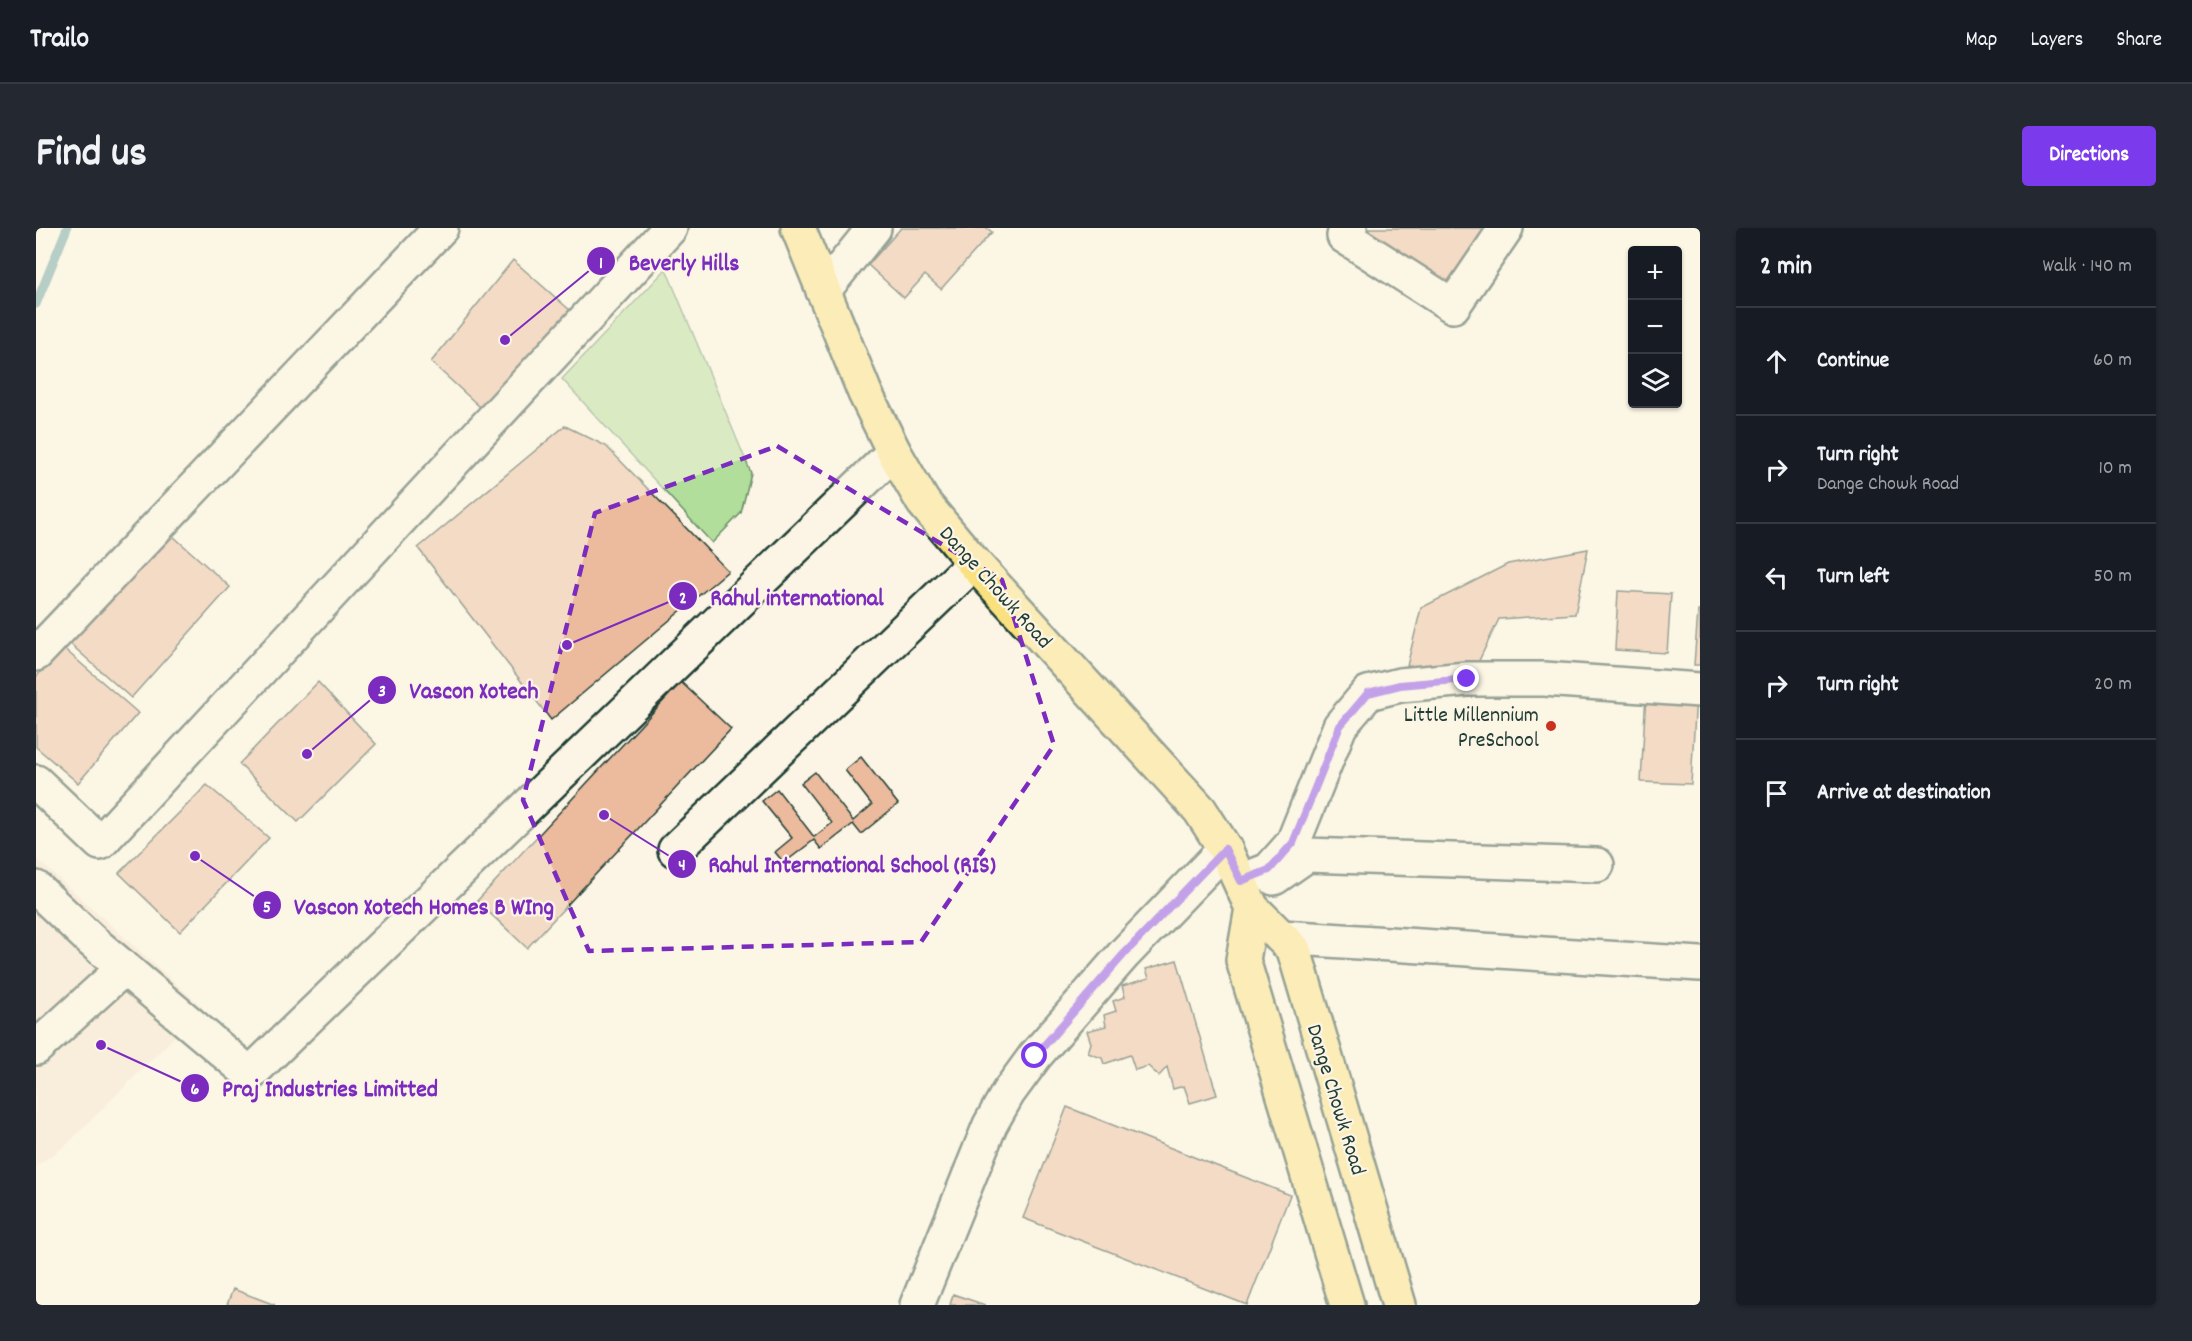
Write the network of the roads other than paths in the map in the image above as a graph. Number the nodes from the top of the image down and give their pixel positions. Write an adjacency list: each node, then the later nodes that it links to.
1 (441, 228): 10 (street)
2 (670, 228): 12 (street)
3 (798, 228): 7 (main road, Dange Chowk Road)
4 (874, 228): 7 (street)
5 (1350, 228): 6 (street)
6 (1506, 228)
7 (824, 291): 8 (main road, Dange Chowk Road)
8 (894, 453): 9 (main road, Dange Chowk Road); 20 (street)
9 (974, 563): 13 (main road, Dange Chowk Road); 14 (street)
10 (36, 654)
11 (1700, 690): 17 (street)
12 (36, 782)
13 (1225, 849): 17 (main road, Dange Chowk Road); 22 (street)
14 (675, 850)
15 (1597, 865): 17 (street)
16 (36, 888): 20 (street)
17 (1247, 895): 18 (main road, Dange Chowk Road); 23 (main road)
18 (1281, 937): 19 (street); 24 (main road, Dange Chowk Road)
19 (1700, 964)
20 (124, 968): 21 (street)
21 (36, 1048)
22 (917, 1305)
23 (1347, 1305)
24 (1399, 1305)

